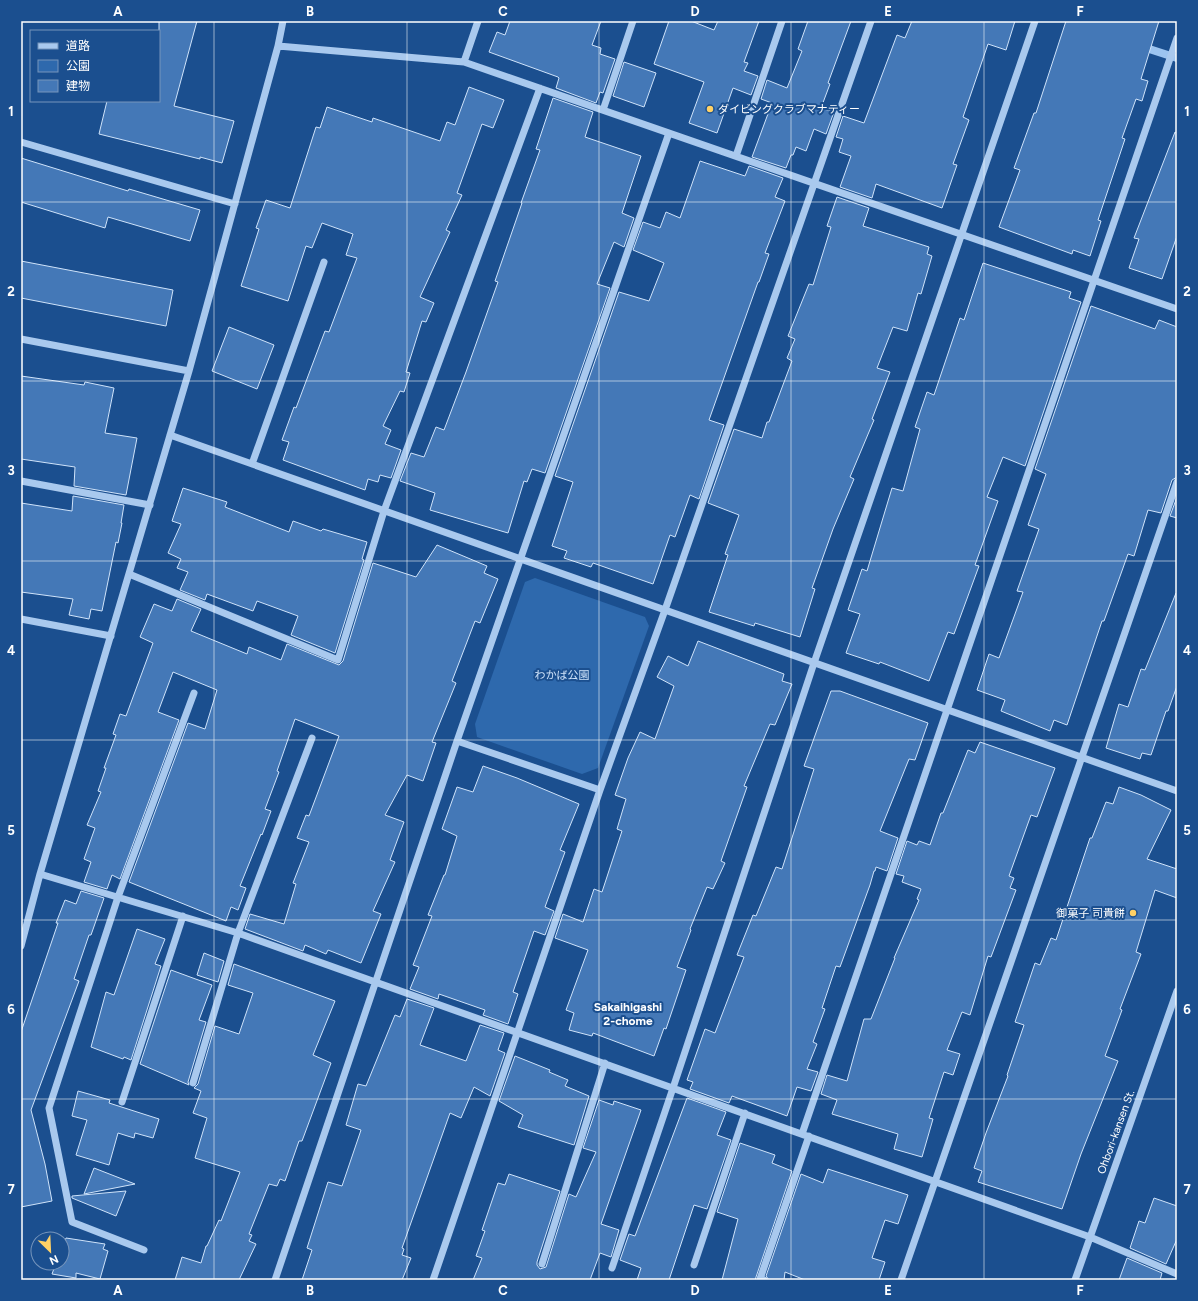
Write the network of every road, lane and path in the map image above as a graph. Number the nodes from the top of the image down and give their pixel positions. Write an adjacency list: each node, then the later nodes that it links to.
1 (283, 21): 8 (street)
2 (478, 21): 9 (street)
3 (633, 21): 11 (street)
4 (782, 21): 14 (street)
5 (871, 21): 15 (street)
6 (1035, 21): 17 (street)
7 (1177, 38): 19 (street)
8 (278, 46): 9 (street); 16 (street)
9 (464, 62): 10 (street)
10 (540, 88): 11 (street); 28 (street)
11 (603, 110): 12 (street)
12 (669, 133): 14 (street); 29 (street)
13 (21, 142): 16 (street)
14 (736, 156): 15 (street)
15 (814, 183): 17 (street); 31 (street)
16 (235, 204): 22 (street)
17 (961, 234): 19 (street); 34 (street)
18 (324, 262): 24 (street)
19 (1094, 280): 20 (street); 36 (street)
20 (1177, 309)
21 (21, 338): 22 (street)
22 (189, 370): 23 (street)
23 (170, 435): 24 (street); 27 (street)
24 (252, 464): 28 (street)
25 (21, 481): 27 (street)
26 (1177, 482): 39 (street)
27 (150, 505): 30 (street)
28 (384, 511): 29 (street); 30 (street)
29 (521, 559): 31 (street); 38 (street)
30 (129, 574): 33 (street)
31 (665, 610): 34 (street); 40 (street)
32 (21, 619): 33 (street)
33 (111, 636): 42 (street)
34 (814, 663): 36 (street); 52 (street)
35 (194, 694): 43 (street)
36 (947, 710): 39 (street); 55 (street)
37 (312, 738): 45 (street)
38 (457, 741): 40 (street); 47 (street)
39 (1082, 757): 41 (street); 57 (street)
40 (600, 790): 49 (street)
41 (1177, 791)
42 (40, 874): 43 (street); 46 (street)
43 (118, 897): 44 (street); 59 (street)
44 (183, 916): 45 (street); 53 (street)
45 (238, 933): 47 (street); 51 (street)
46 (21, 946)
47 (377, 982): 49 (street); 64 (street)
48 (1177, 991): 58 (street, Ohbori-kansen St.)
49 (518, 1032): 50 (street); 65 (street)
50 (605, 1063): 52 (street); 60 (street)
51 (193, 1083)
52 (673, 1088): 54 (street); 62 (street)
53 (122, 1102)
54 (745, 1114): 55 (street); 61 (street)
55 (802, 1134): 56 (street)
56 (809, 1136): 57 (street); 66 (street)
57 (935, 1182): 58 (street); 67 (street)
58 (1090, 1237): 63 (street); 68 (street, Ohbori-kansen St.)
59 (144, 1250)
60 (542, 1264)
61 (694, 1265)
62 (612, 1268)
63 (1177, 1274)
64 (275, 1280)
65 (433, 1280)
66 (764, 1280)
67 (901, 1280)
68 (1075, 1280)

